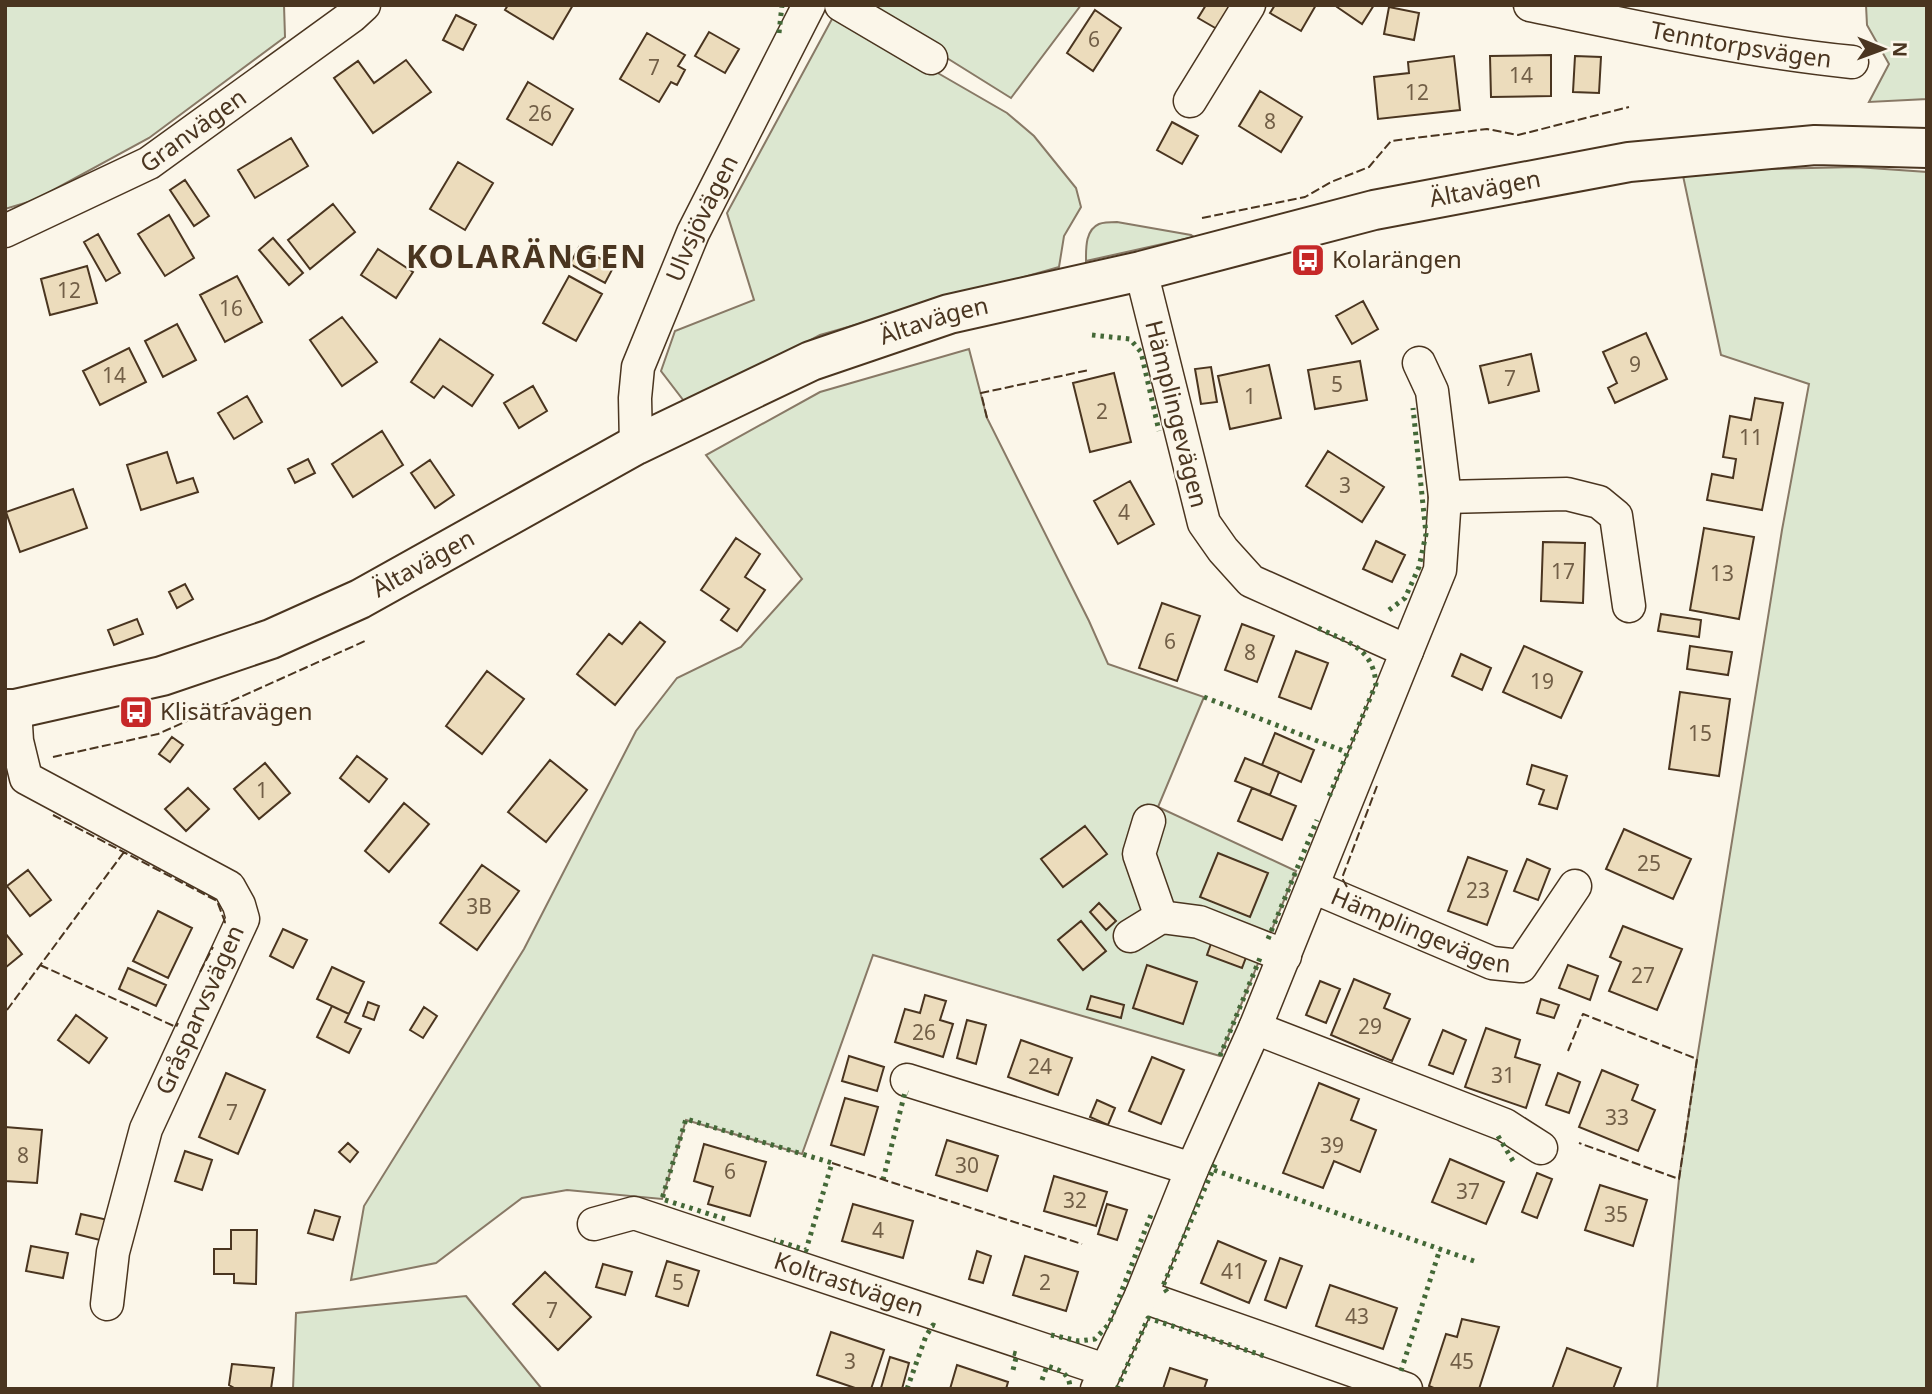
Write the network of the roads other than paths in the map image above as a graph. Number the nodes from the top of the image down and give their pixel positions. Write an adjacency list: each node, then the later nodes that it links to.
1 (364, 5): 10 (street, Granvägen)
2 (808, 5): 13 (street, Ulvsjövägen)
3 (841, 5): 6 (street)
4 (1249, 5): 8 (street)
5 (1544, 7): 7 (street, Tenntorpsvägen)
6 (931, 58)
7 (1852, 62)
8 (1190, 101)
9 (1927, 148): 11 (main road, Ältavägen)
10 (5, 231)
11 (1141, 271): 13 (main road, Ältavägen); 16 (street, Hämplingevägen)
12 (1419, 363): 14 (street, Hämplingevägen)
13 (636, 445): 17 (main road, Ältavägen)
14 (1445, 497): 15 (street); 16 (street, Hämplingevägen)
15 (1629, 606)
16 (1407, 651): 20 (street, Hämplingevägen)
17 (10, 709): 30 (street, Gråsparvsvägen)
18 (1149, 821): 21 (street)
19 (1574, 886): 20 (street, Hämplingevägen)
20 (1313, 887): 23 (street, Hämplingevägen)
21 (1161, 917): 22 (street); 23 (street)
22 (1130, 936)
23 (1285, 956): 24 (street, Hämplingevägen)
24 (1255, 1028): 26 (street); 27 (street, Hämplingevägen)
25 (907, 1080): 27 (street)
26 (1541, 1148)
27 (1192, 1169): 29 (street, Hämplingevägen)
28 (594, 1224): 31 (street, Koltrastvägen)
29 (1141, 1296): 31 (street, Hämplingevägen); 32 (street)
30 (107, 1304)
31 (1101, 1379)
32 (1406, 1389)

